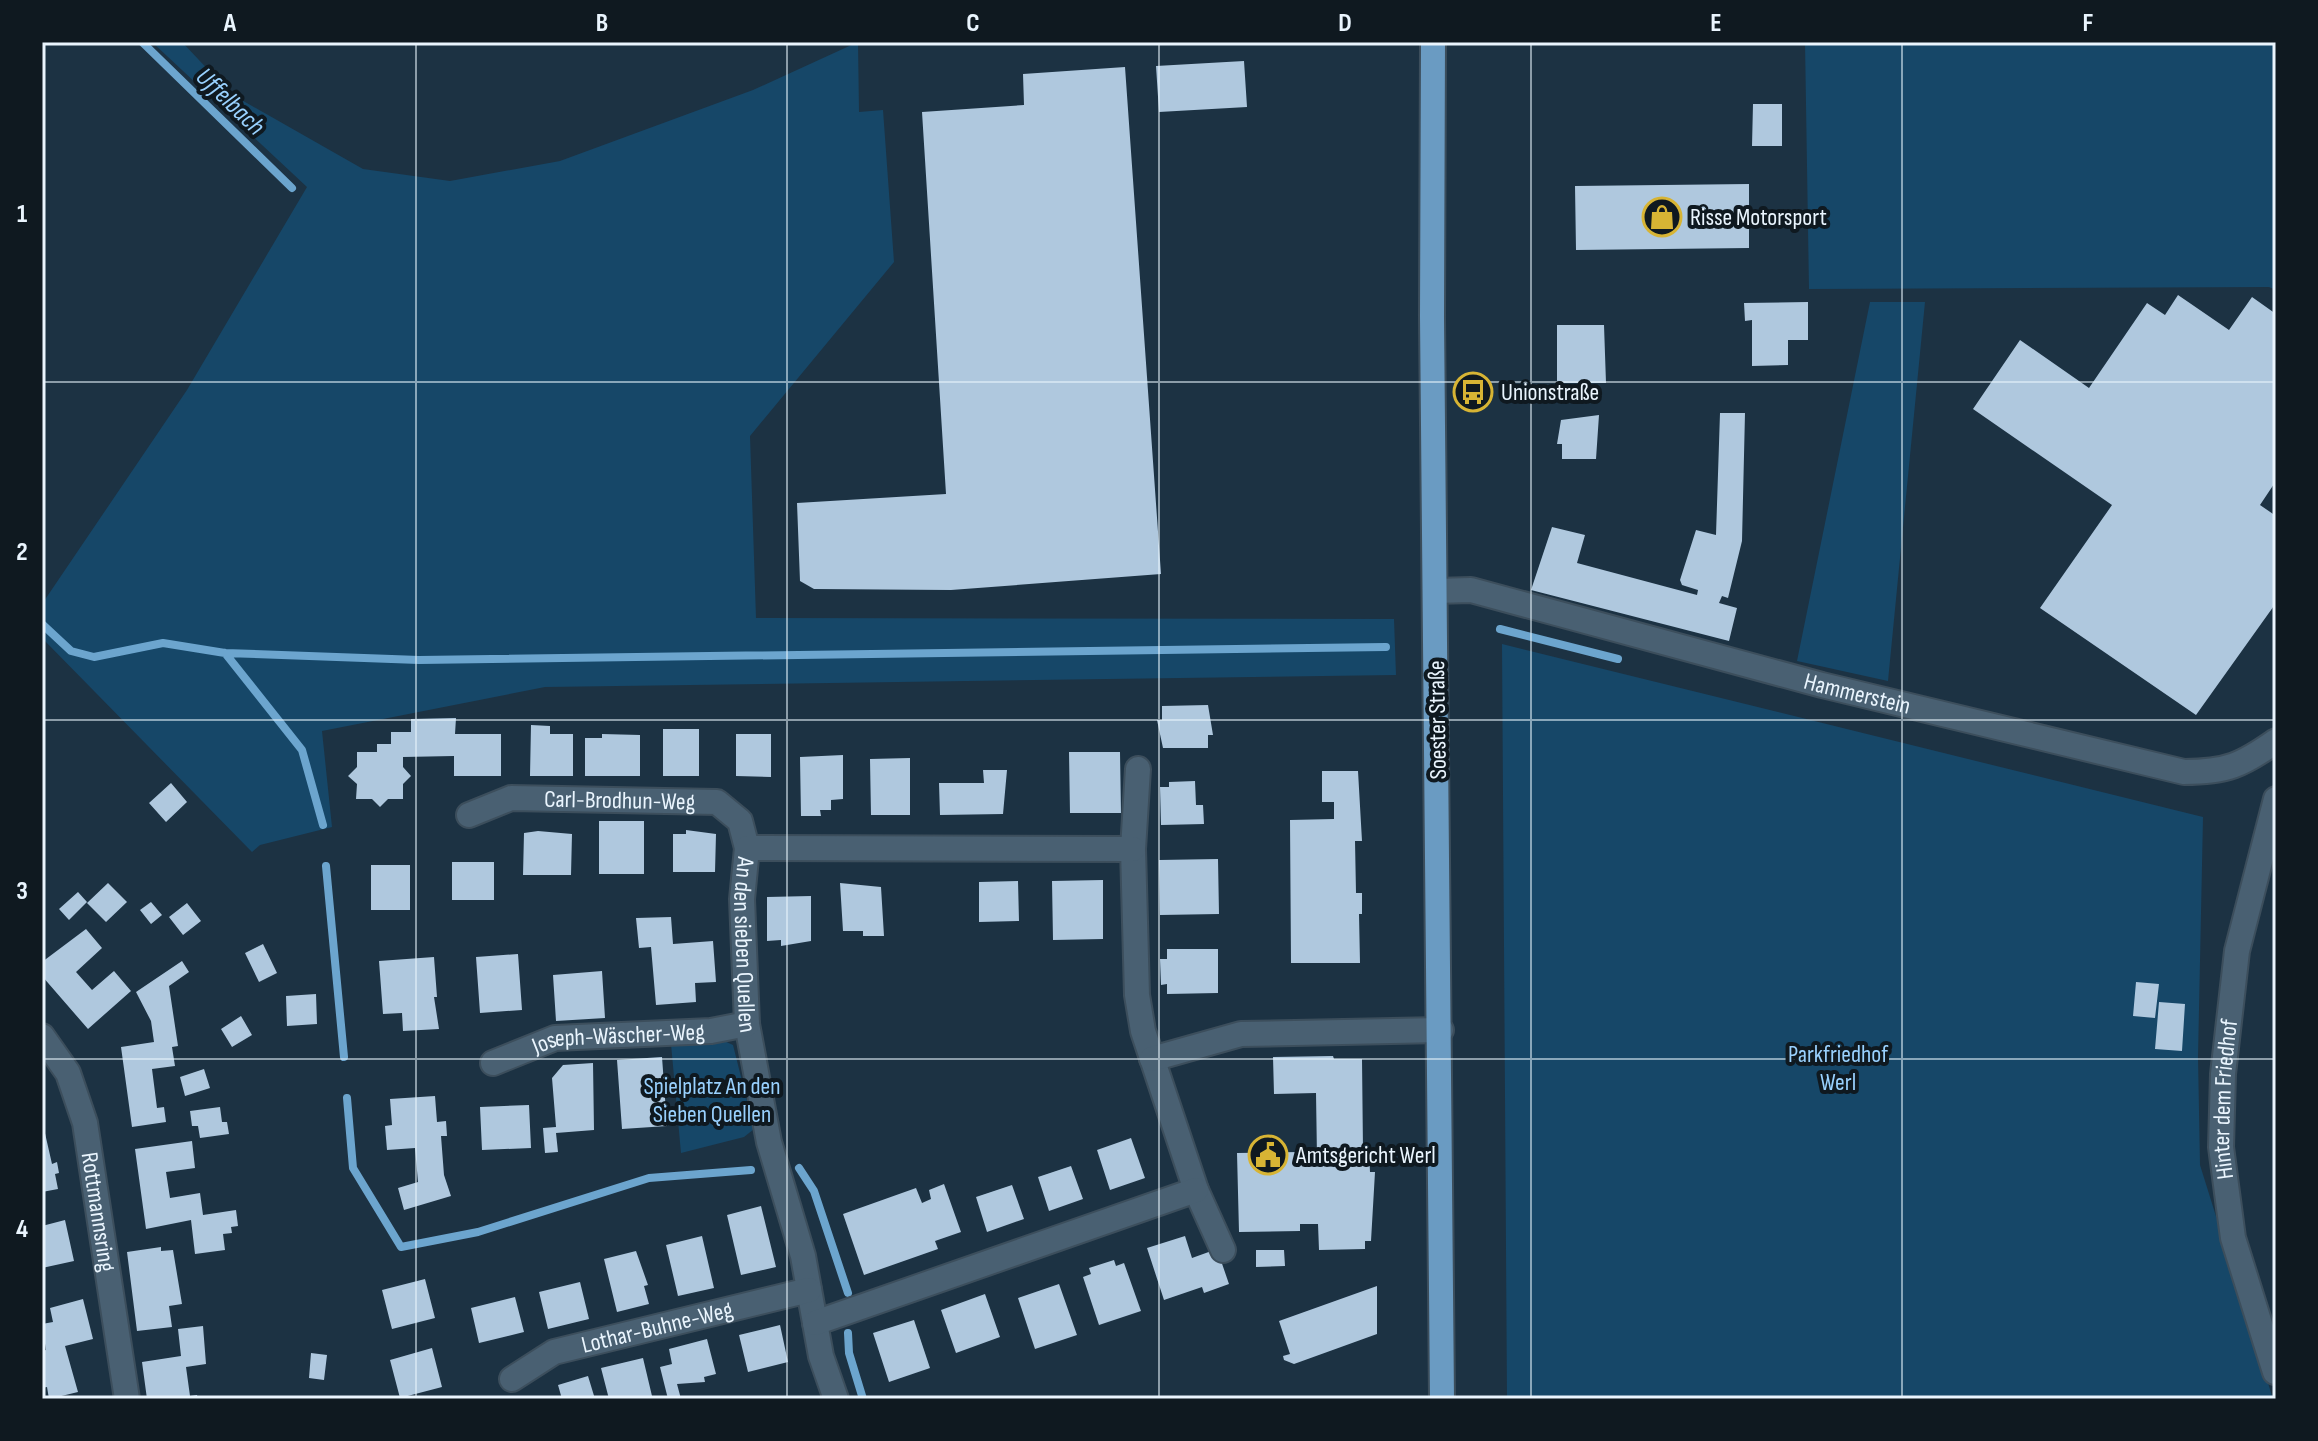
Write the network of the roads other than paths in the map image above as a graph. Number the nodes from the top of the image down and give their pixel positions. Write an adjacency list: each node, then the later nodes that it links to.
1 (1433, 42): 2 (main road, Soester Straße)
2 (1435, 591): 3 (street, Hammerstein); 10 (main road, Soester Straße)
3 (2276, 741)
4 (1138, 769): 8 (street)
5 (469, 815): 7 (street, Carl-Brodhun-Weg)
6 (2274, 815): 18 (street, Hinter dem Friedhof)
7 (747, 848): 8 (street, An den sieben Quellen); 9 (street, An den sieben Quellen)
8 (1133, 849): 12 (street)
9 (747, 1024): 13 (street, Joseph-Wäscher-Weg); 16 (street, An den sieben Quellen)
10 (1441, 1030): 12 (street); 22 (main road, Soester Straße)
11 (42, 1036): 20 (street, Rottmannsring)
12 (1152, 1059): 14 (street)
13 (493, 1063)
14 (1196, 1190): 15 (street); 17 (street)
15 (1223, 1250)
16 (809, 1290): 17 (street, An den sieben Quellen); 19 (street, Lothar-Buhne-Weg)
17 (815, 1323): 21 (street, An den sieben Quellen)
18 (2275, 1372)
19 (512, 1379)
20 (127, 1399)
21 (836, 1399)
22 (1442, 1399)

